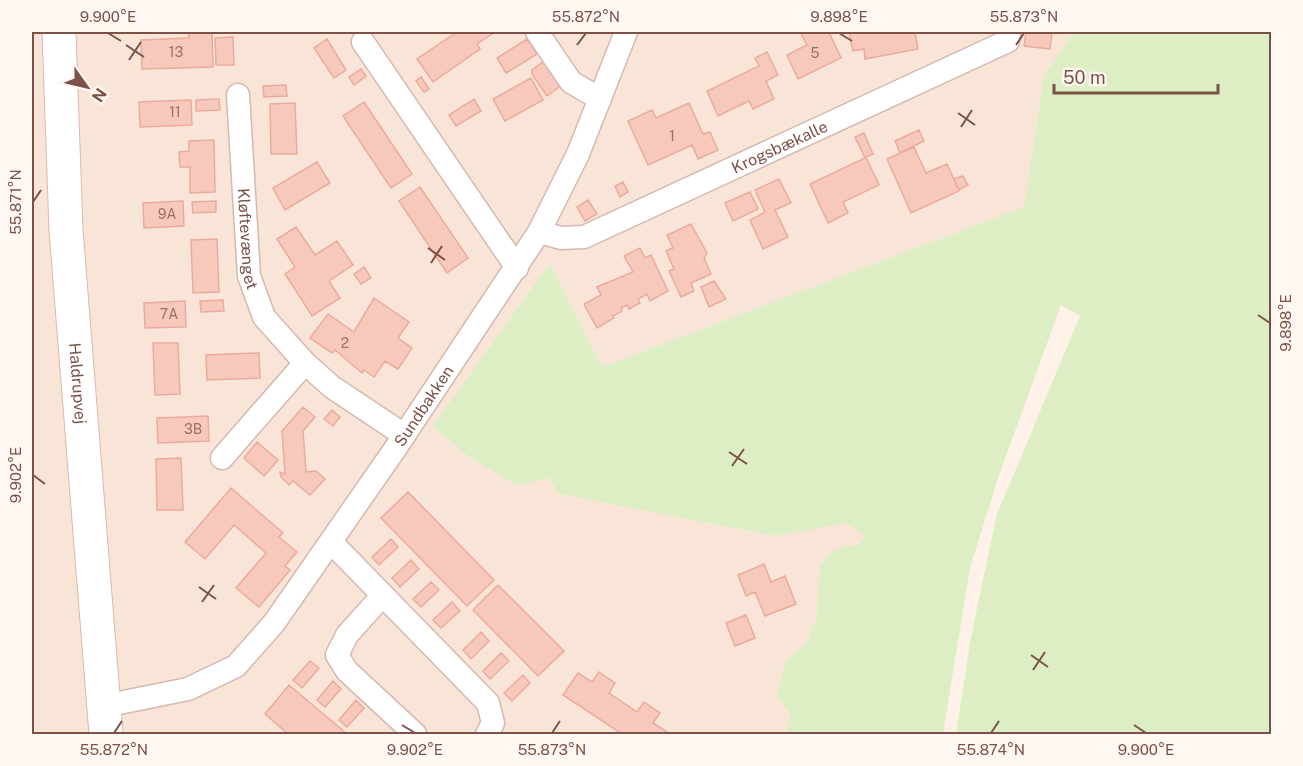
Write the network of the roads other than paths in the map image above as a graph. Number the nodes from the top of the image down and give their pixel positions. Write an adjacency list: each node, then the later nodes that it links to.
1 (59, 32): 15 (main road, Haldrupvej)
2 (537, 32): 7 (street)
3 (624, 32): 7 (street, Sundbakken)
4 (1009, 32): 8 (street, Krogsbækalle)
5 (363, 42): 9 (street)
6 (238, 95): 10 (street, Kløftevænget)
7 (600, 99): 8 (street, Sundbakken)
8 (539, 232): 9 (street, Sundbakken)
9 (517, 268): 11 (street, Sundbakken)
10 (305, 363): 11 (street, Kløftevænget); 12 (street)
11 (404, 435): 13 (street, Sundbakken)
12 (222, 458)
13 (331, 542): 14 (street); 15 (street, Sundbakken)
14 (382, 596): 16 (street); 17 (street)
15 (105, 720)
16 (415, 735)
17 (487, 735)

